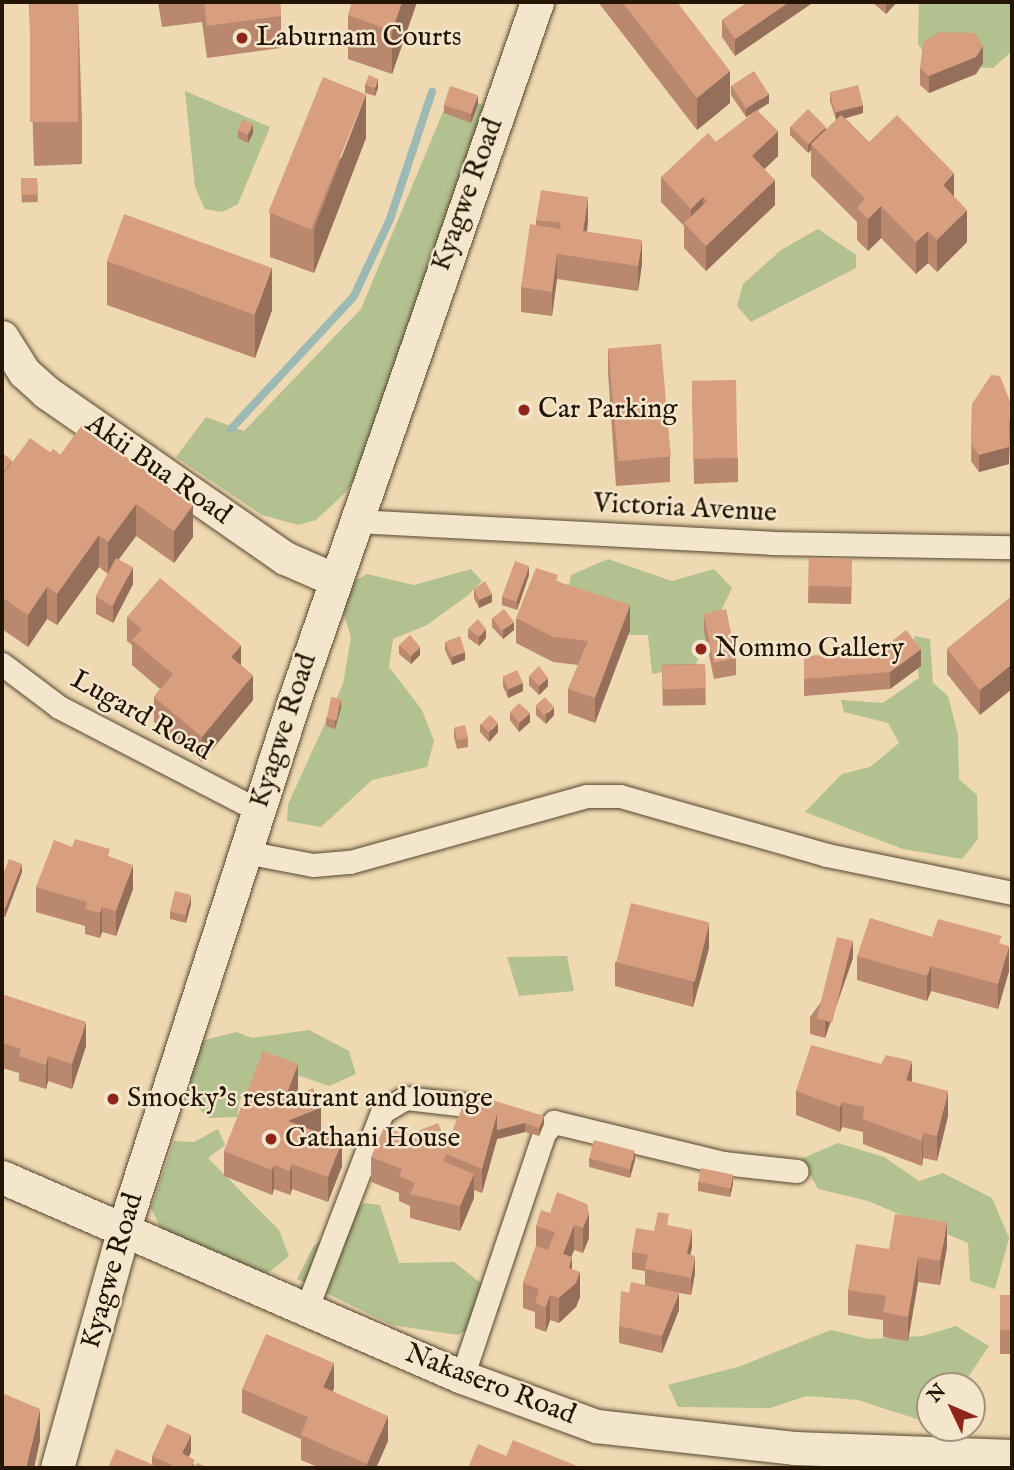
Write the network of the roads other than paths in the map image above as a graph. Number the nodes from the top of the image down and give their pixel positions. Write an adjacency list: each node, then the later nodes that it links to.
1 (537, 2): 3 (street, Kyagwe Road)
2 (2, 337): 5 (street, Akii Bua Road)
3 (355, 521): 4 (street, Victoria Avenue); 5 (street, Kyagwe Road)
4 (1012, 547)
5 (333, 579): 7 (street, Kyagwe Road)
6 (2, 664): 7 (street, Lugard Road)
7 (258, 810): 8 (street, Kyagwe Road)
8 (245, 852): 9 (street); 13 (street, Kyagwe Road)
9 (1012, 893)
10 (466, 1105): 14 (street)
11 (797, 1171): 15 (street)
12 (2, 1177): 13 (street, Nakasero Road)
13 (123, 1231): 14 (street, Nakasero Road); 17 (street, Kyagwe Road)
14 (306, 1310): 15 (street, Nakasero Road)
15 (462, 1377): 16 (street, Nakasero Road)
16 (1012, 1456)
17 (57, 1468)

